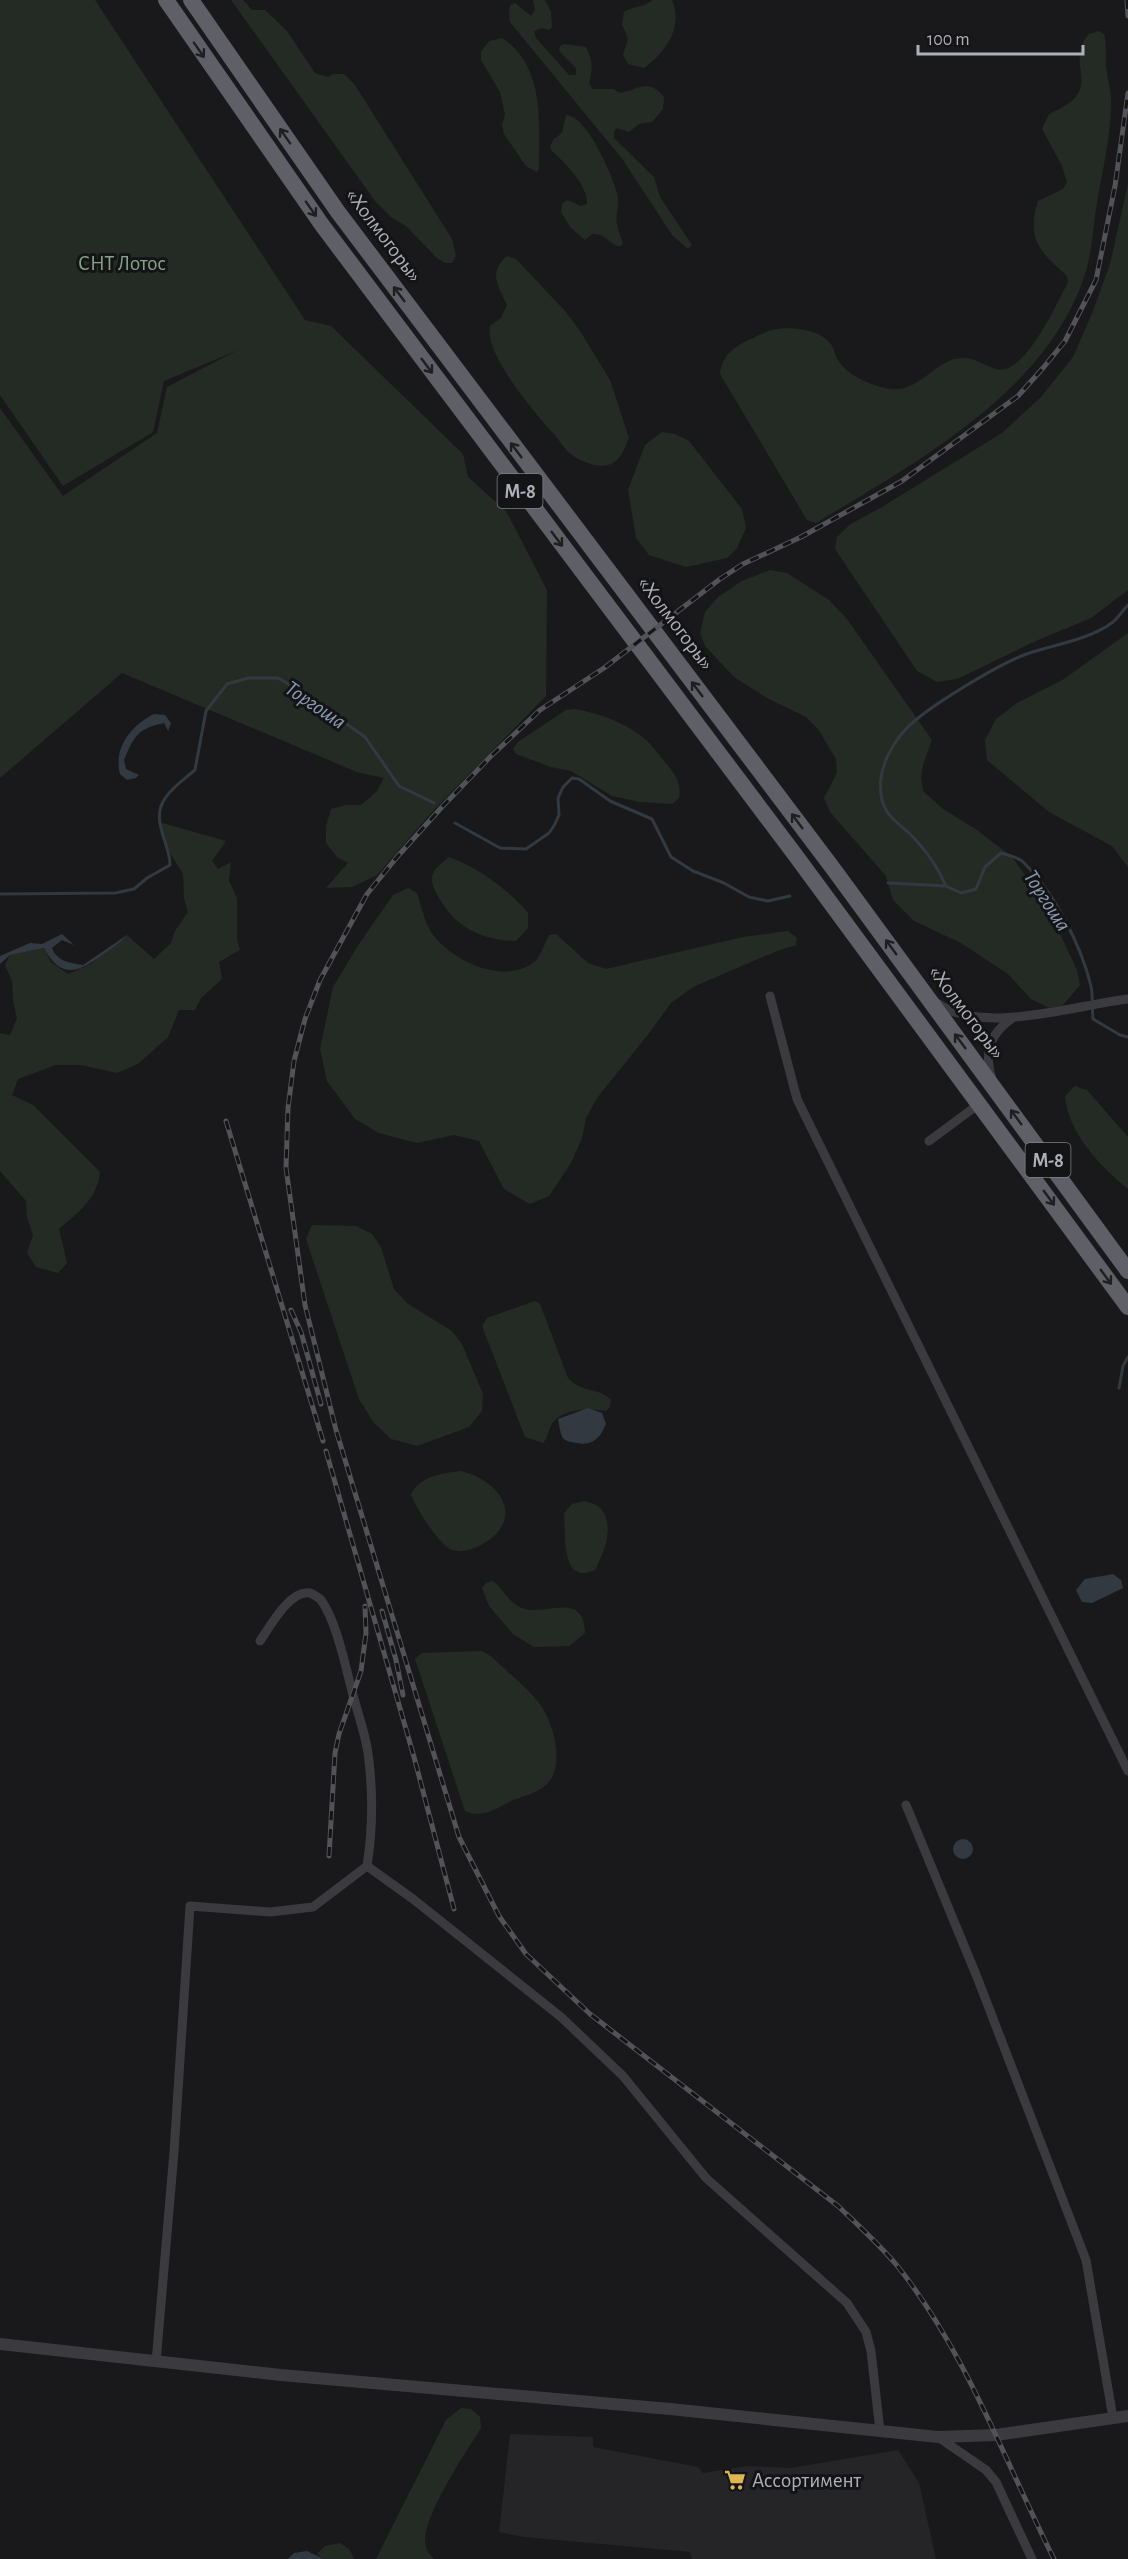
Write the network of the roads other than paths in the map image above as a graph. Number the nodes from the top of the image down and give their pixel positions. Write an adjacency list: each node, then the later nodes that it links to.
1 (166, 0): 8 (highway, «Холмогоры» / М-8, one-way to 8)
2 (191, 0): 3 (highway, «Холмогоры» / М-8, one-way to 2)
3 (925, 994): 6 (street); 7 (highway, «Холмогоры» / М-8, one-way to 3)
4 (771, 996): 13 (street)
5 (1128, 999): 6 (street)
6 (1014, 1017): 7 (street)
7 (995, 1088): 10 (highway, «Холмогоры» / М-8, one-way to 7)
8 (979, 1104): 9 (street); 11 (highway, М-8, one-way to 11)
9 (929, 1141)
10 (1128, 1271)
11 (1128, 1307)
12 (260, 1641): 15 (street)
13 (1128, 1771)
14 (906, 1804): 19 (street)
15 (367, 1866): 17 (street); 20 (street)
16 (0, 2344): 17 (street)
17 (156, 2362): 20 (street)
18 (1128, 2416): 19 (street)
19 (1113, 2418): 21 (street)
20 (880, 2431): 21 (street)
21 (939, 2437): 22 (street)
22 (1032, 2559)

